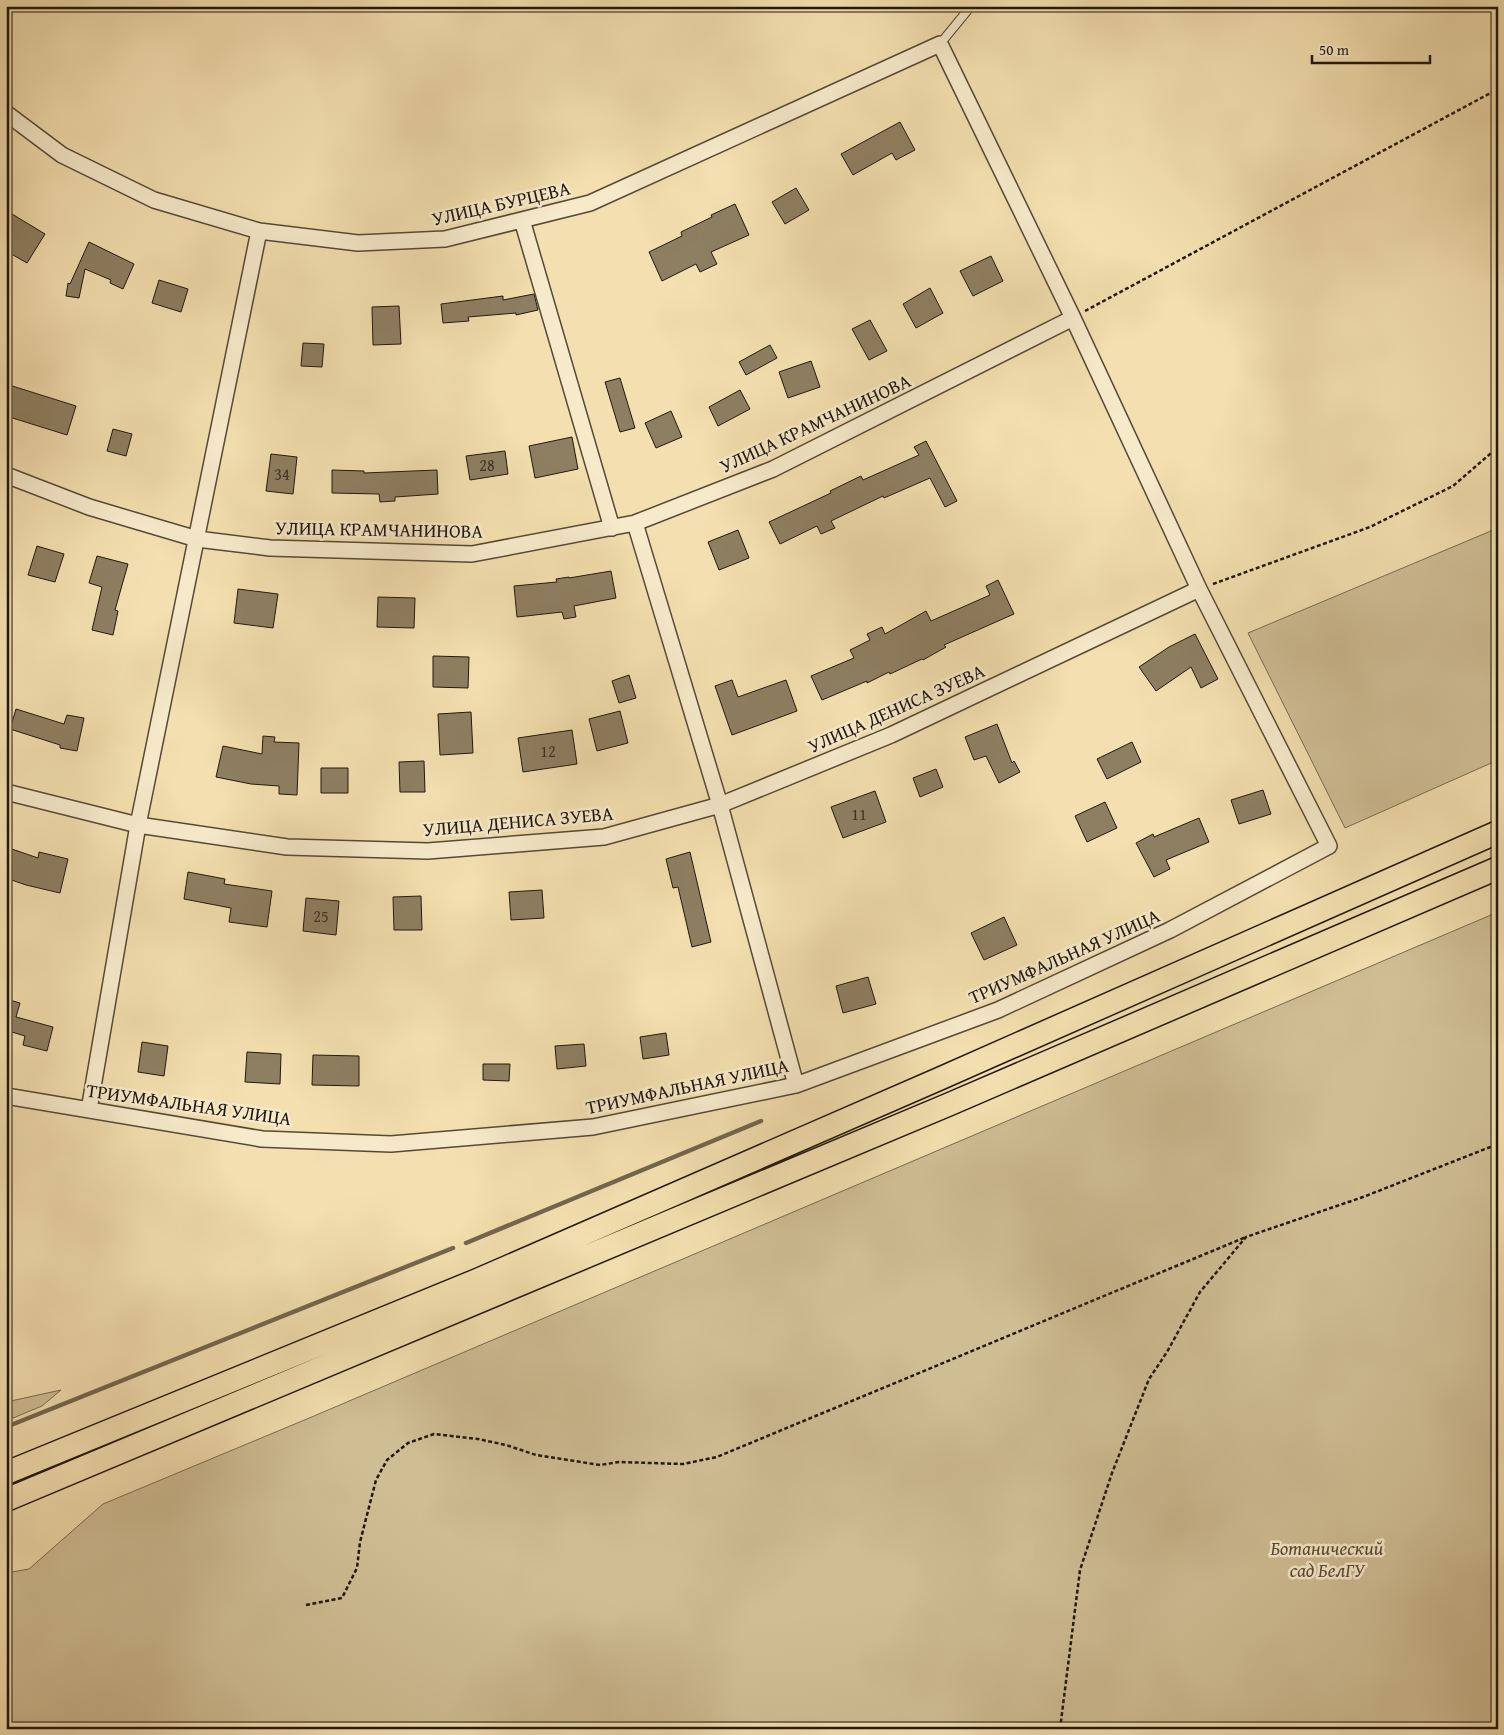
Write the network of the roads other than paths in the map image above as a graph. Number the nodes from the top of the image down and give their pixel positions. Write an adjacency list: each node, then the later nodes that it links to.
1 (967, 11): 2 (lane)
2 (940, 44): 4 (street, УЛИЦА БУРЦЕВА); 6 (street)
3 (6, 113): 5 (street, УЛИЦА БУРЦЕВА)
4 (522, 220): 5 (street, УЛИЦА БУРЦЕВА); 9 (street)
5 (259, 231): 10 (street)
6 (1073, 318): 8 (street, УЛИЦА КРАМЧАНИНОВА); 11 (street)
7 (6, 476): 10 (street, УЛИЦА КРАМЧАНИНОВА)
8 (636, 523): 9 (street, УЛИЦА КРАМЧАНИНОВА); 13 (street)
9 (612, 528): 10 (street, УЛИЦА КРАМЧАНИНОВА)
10 (198, 539): 14 (street)
11 (1199, 589): 13 (street, УЛИЦА ДЕНИСА ЗУЕВА); 17 (street, ТРИУМФАЛЬНАЯ УЛИЦА)
12 (6, 792): 14 (street, УЛИЦА ДЕНИСА ЗУЕВА)
13 (720, 805): 14 (street, УЛИЦА ДЕНИСА ЗУЕВА); 17 (street)
14 (138, 825): 19 (street)
15 (1498, 832): 20 (main road)
16 (1498, 868): 21 (main road)
17 (796, 1085): 19 (street, ТРИУМФАЛЬНАЯ УЛИЦА)
18 (6, 1096): 19 (street, ТРИУМФАЛЬНАЯ УЛИЦА)
19 (89, 1110)
20 (6, 1473)
21 (6, 1500)

